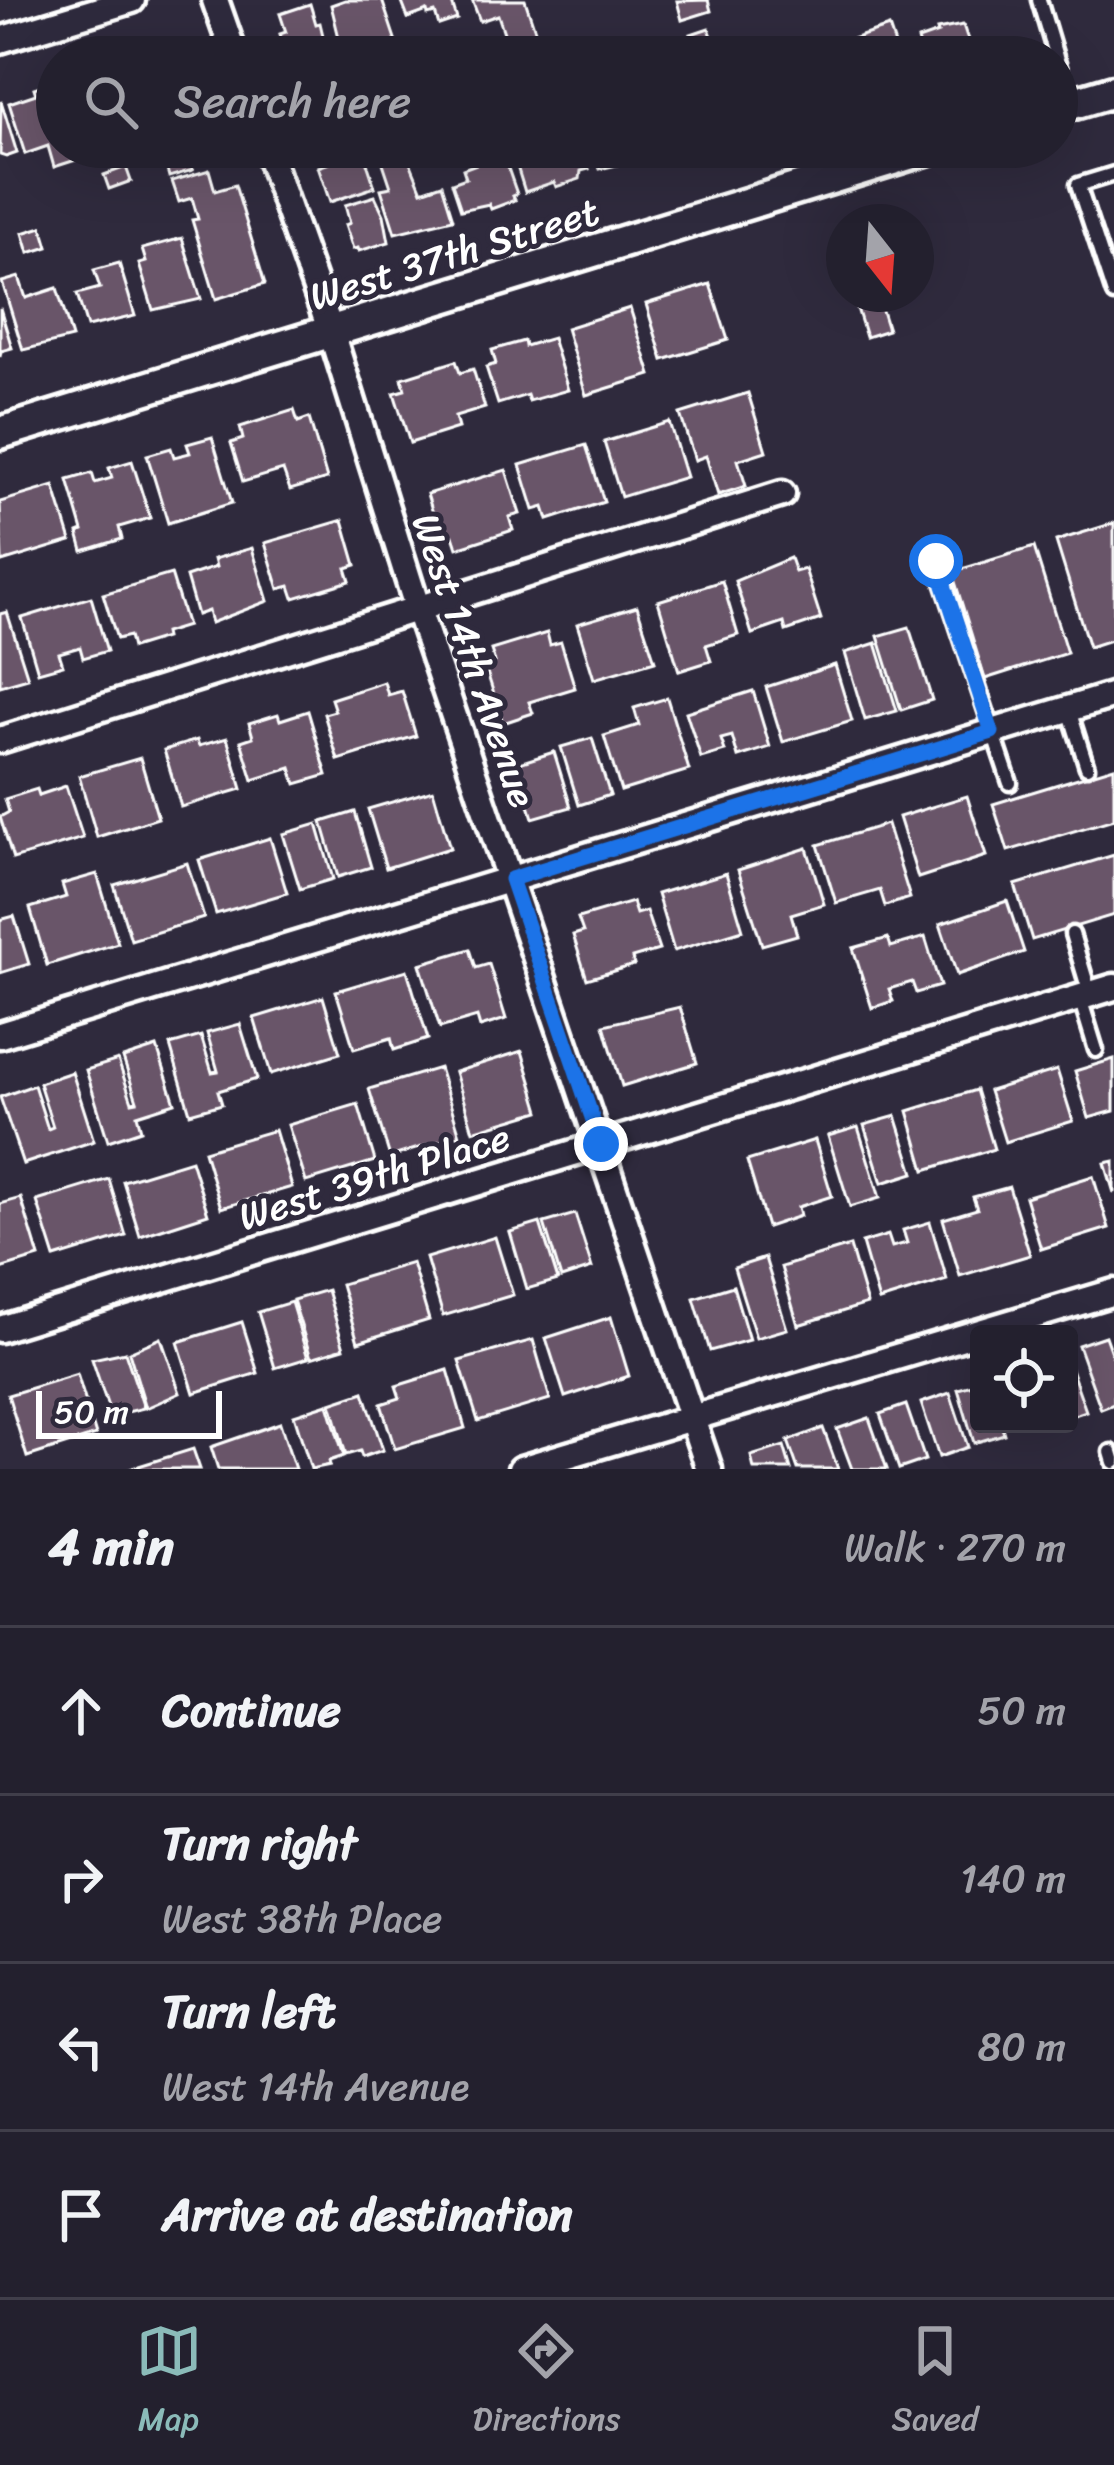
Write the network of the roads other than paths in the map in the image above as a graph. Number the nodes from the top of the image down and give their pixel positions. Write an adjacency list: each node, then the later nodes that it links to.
1 (132, 0): 6 (street)
2 (215, 0): 4 (street)
3 (1039, 0): 5 (lane)
4 (228, 36)
5 (1050, 36)
6 (0, 40)
7 (1114, 91): 8 (street)
8 (1078, 102)
9 (273, 168): 13 (street, West 14th Avenue)
10 (864, 168): 13 (street, West 37th Street)
11 (1114, 174): 12 (lane)
12 (1114, 293)
13 (331, 332): 14 (street, West 37th Street); 17 (street, West 14th Avenue)
14 (0, 433)
15 (782, 494): 17 (street)
16 (936, 561): 20 (lane)
17 (418, 610): 21 (street); 24 (street, West 14th Avenue)
18 (1114, 695): 19 (street)
19 (1068, 709): 20 (street); 22 (lane)
20 (992, 732): 23 (lane); 24 (street)
21 (0, 740)
22 (1087, 767)
23 (1010, 783)
24 (511, 879): 27 (street); 29 (street, West 14th Avenue)
25 (1072, 934): 26 (lane)
26 (1094, 994): 28 (lane); 29 (street, West 39th Place)
27 (0, 1034)
28 (1096, 1050)
29 (601, 1144): 31 (street, West 39th Place); 32 (street, West 14th Avenue)
30 (1114, 1292): 32 (street)
31 (0, 1329)
32 (692, 1418): 33 (street); 34 (street, West 14th Avenue)
33 (521, 1469)
34 (709, 1469)

